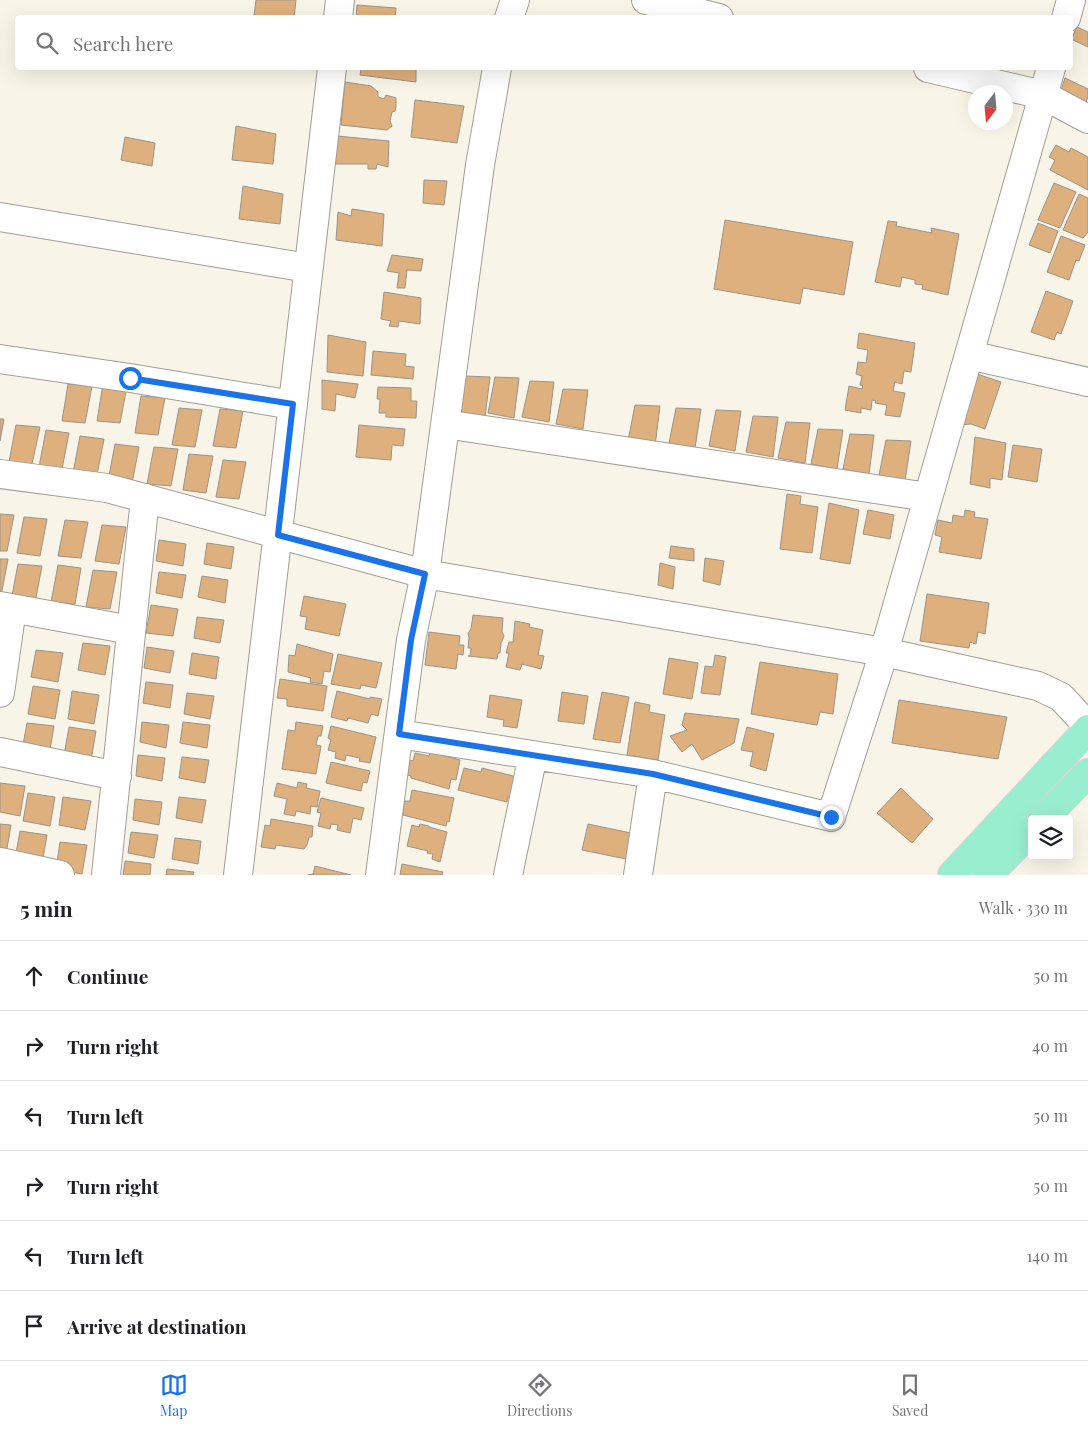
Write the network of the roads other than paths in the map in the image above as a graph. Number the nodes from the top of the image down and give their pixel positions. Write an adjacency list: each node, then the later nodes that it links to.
1 (340, 0): 5 (street)
2 (515, 0): 6 (street)
3 (646, 0): 7 (street)
4 (1070, 0): 8 (street)
5 (338, 15)
6 (510, 15)
7 (707, 15)
8 (1067, 15)
9 (332, 70): 16 (street)
10 (497, 70): 21 (street)
11 (937, 70): 13 (street)
12 (1050, 70): 13 (street)
13 (1043, 95): 14 (street); 17 (street)
14 (1088, 119)
15 (0, 217): 16 (street)
16 (308, 268): 20 (street)
17 (969, 355): 19 (street); 23 (street)
18 (0, 360): 20 (street)
19 (1088, 382)
20 (293, 404): 25 (street)
21 (445, 424): 23 (street); 26 (street)
22 (0, 474): 24 (street)
23 (928, 497): 29 (street)
24 (145, 498): 25 (street); 28 (street)
25 (278, 535): 26 (street); 43 (street)
26 (425, 574): 29 (street); 32 (street)
27 (6, 607): 28 (street); 30 (street)
28 (131, 630): 37 (street)
29 (884, 652): 31 (street); 36 (street)
30 (0, 693)
31 (1088, 728): 47 (main road)
32 (399, 734): 34 (street); 44 (street)
33 (0, 752): 37 (street)
34 (533, 756): 36 (street); 45 (street)
35 (1088, 773): 38 (main road)
36 (653, 774): 46 (street)
37 (116, 776): 42 (street)
38 (1047, 815)
39 (1028, 834): 48 (main road)
40 (0, 862): 41 (street)
41 (60, 875)
42 (106, 875)
43 (238, 875)
44 (380, 875)
45 (508, 875)
46 (638, 875)
47 (952, 875)
48 (988, 875)

